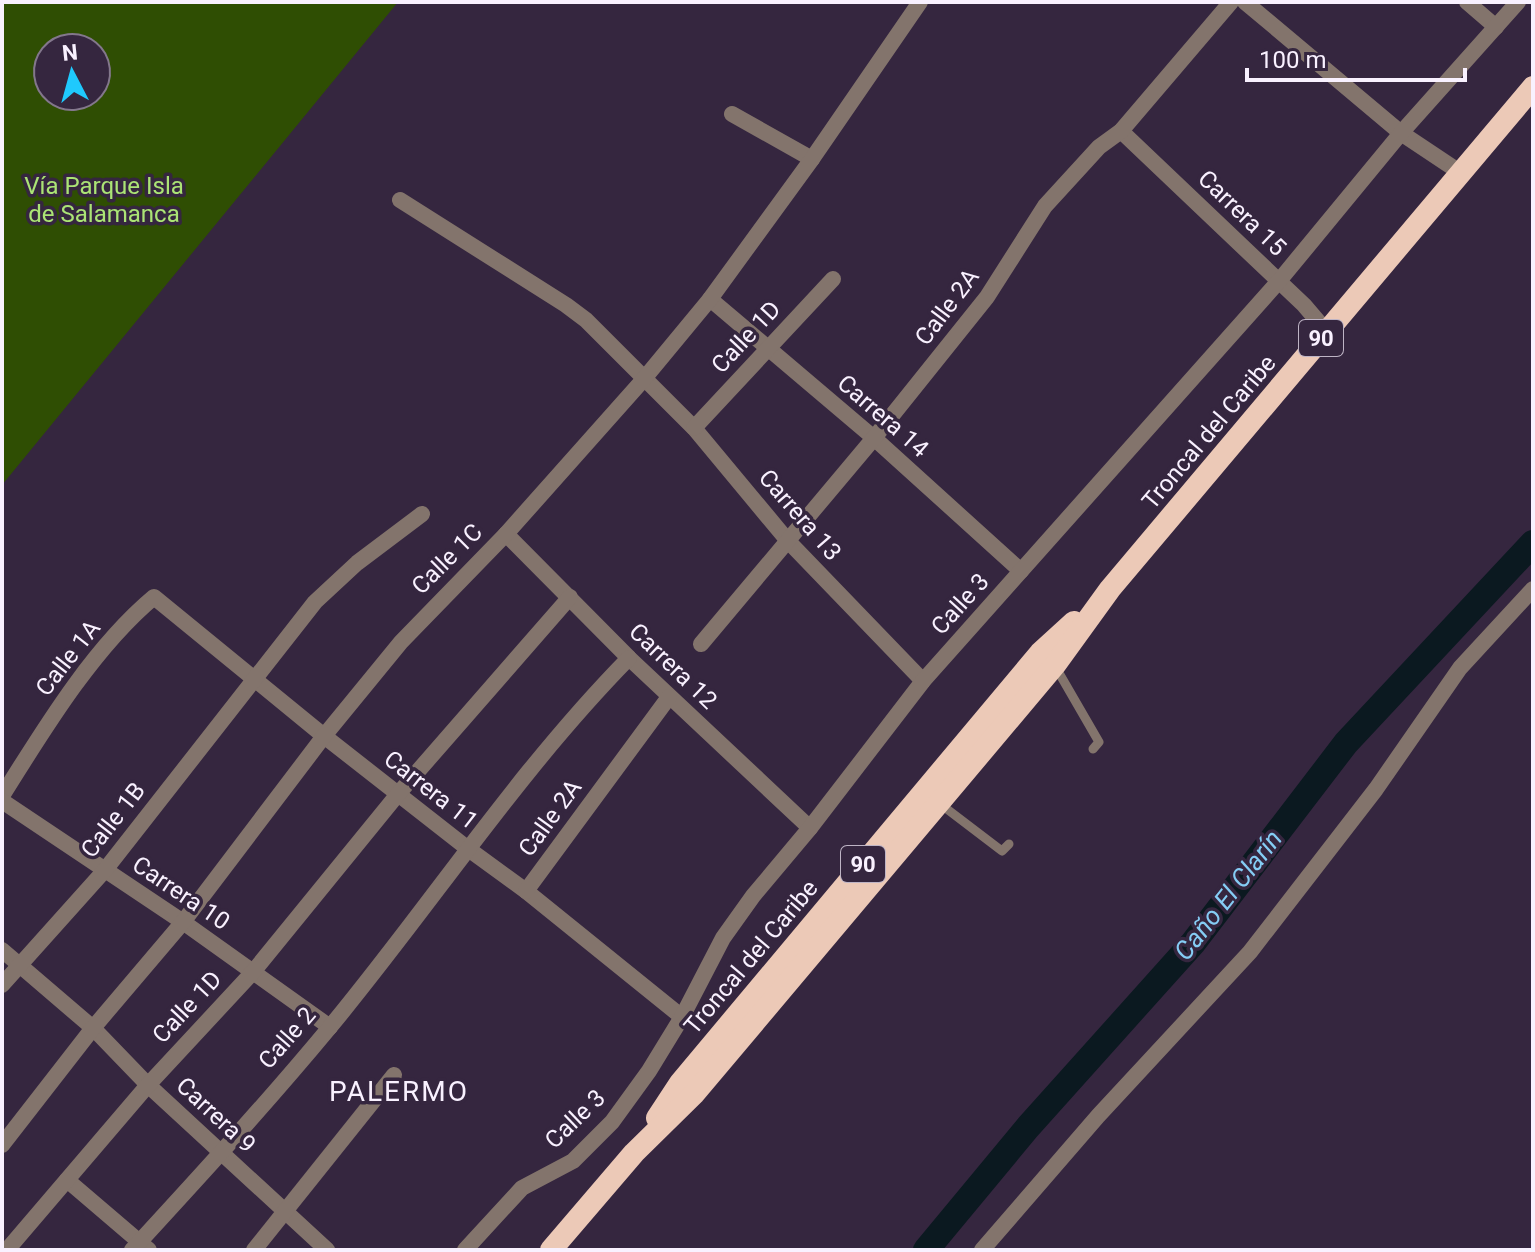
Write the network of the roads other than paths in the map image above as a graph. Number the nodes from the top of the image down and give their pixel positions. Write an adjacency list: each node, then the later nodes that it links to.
1 (920, 2): 11 (street, Calle 1C)
2 (1231, 2): 9 (street, Calle 2A)
3 (1245, 2): 10 (street)
4 (1467, 2): 6 (street)
5 (1518, 2): 6 (street, Calle 3)
6 (1496, 27): 10 (street, Calle 3)
7 (1533, 87): 12 (highway, Troncal del Caribe / 90)
8 (732, 114): 11 (street)
9 (1121, 131): 15 (street, Carrera 15); 21 (street, Calle 2A)
10 (1401, 133): 12 (street); 15 (street, Calle 3)
11 (812, 159): 16 (street, Calle 1C)
12 (1461, 173): 17 (highway, Troncal del Caribe / 90)
13 (400, 200): 19 (street, Carrera 13)
14 (833, 279): 18 (street, Calle 1D)
15 (1279, 281): 17 (street, Carrera 15); 25 (street, Calle 3)
16 (710, 299): 18 (street, Carrera 14); 19 (street, Calle 1C)
17 (1327, 332): 26 (highway, Troncal del Caribe / 90)
18 (768, 349): 20 (street, Calle 1D); 21 (street, Carrera 14)
19 (643, 380): 20 (street, Carrera 13); 23 (street, Calle 1C)
20 (694, 428): 24 (street, Carrera 13)
21 (874, 438): 24 (street, Calle 2A); 25 (street, Carrera 14)
22 (422, 514): 33 (street, Calle 1B)
23 (506, 534): 29 (street, Carrera 12); 36 (street, Calle 1C)
24 (788, 541): 30 (street, Calle 2A); 34 (street, Carrera 13)
25 (1021, 571): 34 (street, Calle 3)
26 (1110, 589): 32 (highway, Troncal del Caribe / 90); 58 (highway, Troncal del Caribe / 90)
27 (1533, 589): 67 (street)
28 (154, 597): 33 (street, Carrera 11); 39 (street, Calle 1A)
29 (570, 597): 31 (street, Carrera 12); 38 (street, Calle 1D)
30 (701, 644)
31 (629, 658): 35 (street, Carrera 12); 43 (street, Calle 2)
32 (1055, 665): 37 (lane); 40 (highway, Troncal del Caribe / 90)
33 (254, 679): 36 (street, Carrera 11); 44 (street, Calle 1B)
34 (923, 681): 41 (street, Calle 3)
35 (669, 697): 41 (street, Carrera 12); 45 (street, Calle 2A)
36 (324, 736): 38 (street, Carrera 11); 46 (street, Calle 1C)
37 (1093, 749)
38 (398, 794): 43 (street, Carrera 11); 49 (street, Calle 1D)
39 (2, 799): 44 (street, Carrera 10)
40 (939, 803): 42 (lane); 58 (highway, Troncal del Caribe / 90)
41 (810, 828): 51 (street, Calle 3)
42 (1009, 844)
43 (467, 848): 45 (street, Carrera 11); 52 (street, Calle 2)
44 (105, 870): 46 (street, Carrera 10); 48 (street, Calle 1B)
45 (526, 891): 51 (street, Carrera 11)
46 (183, 922): 49 (street, Carrera 10); 53 (street, Calle 1C)
47 (2, 950): 48 (street, Carrera 9)
48 (20, 964): 50 (street, Calle 1B); 53 (street, Carrera 9)
49 (253, 972): 52 (street, Carrera 10); 55 (street, Calle 1D)
50 (2, 985)
51 (682, 1017): 65 (street, Calle 3)
52 (330, 1027): 57 (street, Calle 2)
53 (93, 1028): 55 (street, Carrera 9); 56 (street, Calle 1C)
54 (394, 1075): 60 (street)
55 (148, 1085): 57 (street, Carrera 9); 59 (street, Calle 1D)
56 (2, 1145)
57 (221, 1150): 60 (street, Carrera 9); 61 (street, Calle 2)
58 (634, 1153): 66 (highway, Troncal del Caribe / 90)
59 (67, 1180): 61 (street); 62 (street, Calle 1D)
60 (284, 1211): 63 (street); 64 (street, Carrera 9)
61 (140, 1248)
62 (7, 1250)
63 (254, 1250)
64 (327, 1250)
65 (465, 1250)
66 (551, 1250)
67 (982, 1250)

